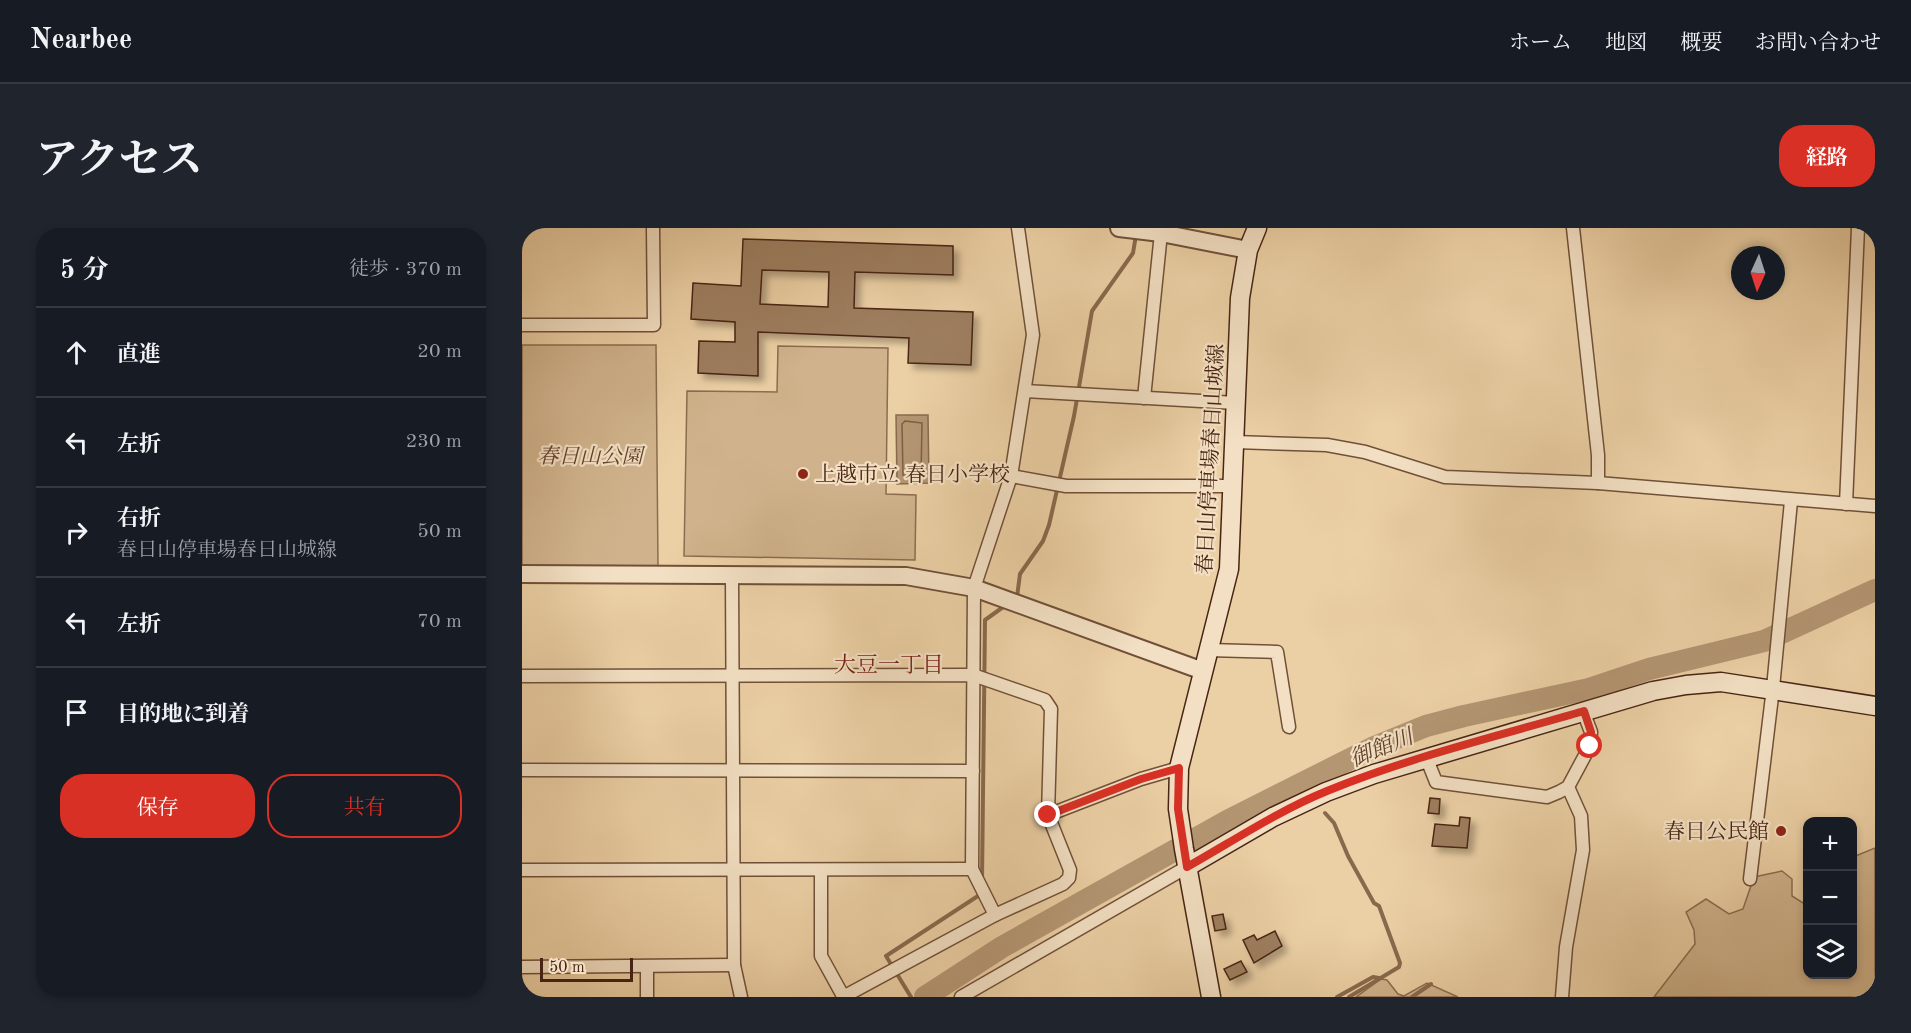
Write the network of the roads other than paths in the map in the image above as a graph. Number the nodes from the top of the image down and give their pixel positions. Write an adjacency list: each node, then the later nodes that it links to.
1 (653, 228): 9 (street)
2 (1018, 228): 10 (street)
3 (1119, 228): 7 (street)
4 (1257, 228): 8 (main road, 春日山停車場春日山城線)
5 (1573, 228): 15 (street)
6 (1858, 228): 18 (street)
7 (1161, 233): 8 (street); 11 (street)
8 (1248, 250): 12 (main road, 春日山停車場春日山城線)
9 (522, 325)
10 (1025, 391): 11 (street); 14 (street)
11 (1144, 398): 12 (street)
12 (1236, 403): 13 (main road, 春日山停車場春日山城線)
13 (1235, 442): 15 (street); 16 (main road, 春日山停車場春日山城線)
14 (1011, 476): 16 (street); 22 (street)
15 (1598, 483): 17 (street)
16 (1232, 486): 23 (main road, 春日山停車場春日山城線)
17 (1791, 501): 18 (street); 28 (street)
18 (1845, 504): 19 (street)
19 (1875, 507)
20 (522, 574): 21 (street)
21 (732, 577): 22 (street); 27 (street)
22 (974, 588): 24 (street); 25 (street)
23 (1208, 650): 24 (main road, 春日山停車場春日山城線); 31 (street)
24 (1203, 671): 33 (main road, 春日山停車場春日山城線)
25 (973, 675): 27 (street); 36 (street); 38 (street)
26 (522, 676): 27 (street)
27 (734, 676): 34 (street)
28 (1773, 688): 29 (main road); 30 (main road); 44 (street)
29 (1875, 706)
30 (1584, 711): 32 (main road); 37 (street)
31 (1289, 727)
32 (1426, 757): 37 (street); 39 (main road)
33 (1179, 768): 38 (street); 39 (main road, 春日山停車場春日山城線)
34 (734, 769): 35 (street); 36 (street); 42 (street)
35 (522, 770)
36 (973, 771): 40 (street)
37 (1568, 787): 54 (street)
38 (1048, 815): 45 (street)
39 (1185, 858): 52 (street); 53 (main road, 春日山停車場春日山城線)
40 (972, 869): 43 (street); 45 (street)
41 (522, 870): 42 (street)
42 (734, 870): 43 (street); 46 (street)
43 (821, 871): 51 (street)
44 (1750, 879)
45 (995, 915): 51 (street)
46 (734, 965): 48 (street); 50 (street)
47 (522, 966): 48 (street)
48 (647, 968): 49 (street)
49 (647, 997)
50 (741, 997)
51 (843, 997)
52 (961, 997)
53 (1210, 997)
54 (1563, 997)

